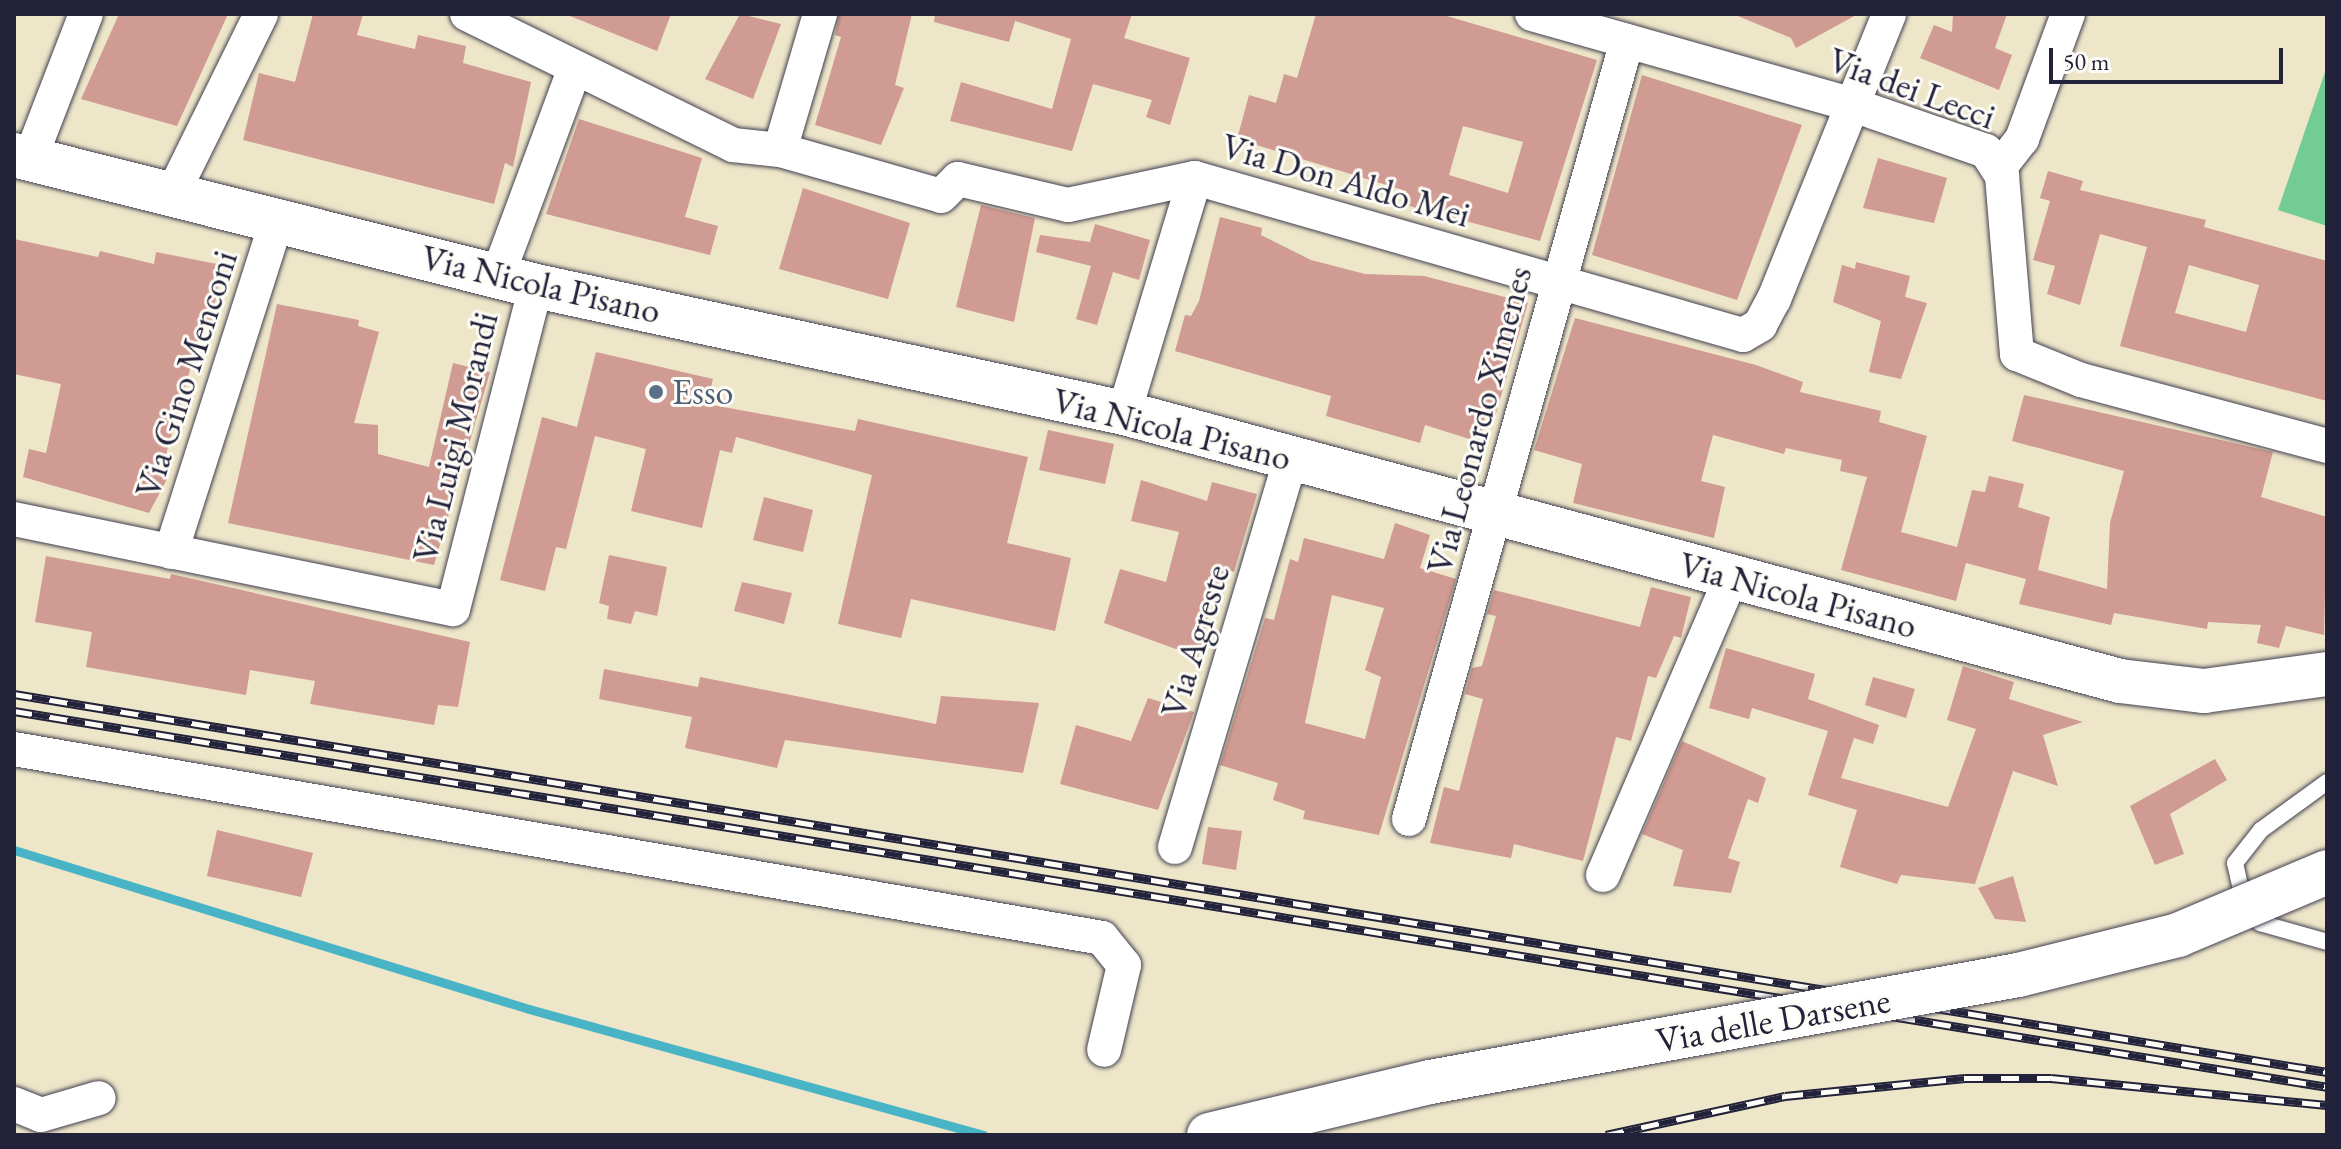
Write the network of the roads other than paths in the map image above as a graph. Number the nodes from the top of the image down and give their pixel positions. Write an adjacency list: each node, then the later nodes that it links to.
1 (86, 14): 12 (street)
2 (261, 14): 15 (street)
3 (467, 14): 9 (street, Via Don Aldo Mei)
4 (820, 14): 11 (street)
5 (1532, 14): 8 (street, Via dei Lecci)
6 (1889, 14): 10 (street, Via Don Aldo Mei)
7 (2068, 14): 13 (street)
8 (1627, 41): 10 (street, Via dei Lecci); 18 (street, Via Leonardo Ximenes)
9 (575, 68): 11 (street, Via Don Aldo Mei); 17 (street, Via Luigi Morandi)
10 (1853, 105): 13 (street, Via dei Lecci); 18 (street, Via Don Aldo Mei)
11 (780, 150): 14 (street, Via Don Aldo Mei)
12 (22, 157): 15 (street, Via Nicola Pisano)
13 (2000, 167): 20 (street, Via dei Lecci)
14 (1195, 178): 18 (street, Via Don Aldo Mei); 19 (street)
15 (173, 193): 16 (street, Via Nicola Pisano)
16 (277, 220): 17 (street, Via Nicola Pisano); 24 (street, Via Gino Menconi)
17 (517, 280): 19 (street, Via Nicola Pisano); 24 (street, Via Luigi Morandi)
18 (1557, 281): 22 (street, Via Leonardo Ximenes)
19 (1124, 413): 21 (street, Via Nicola Pisano)
20 (2327, 446)
21 (1291, 459): 22 (street, Via Nicola Pisano); 30 (street, Via Agreste)
22 (1491, 514): 25 (street, Via Nicola Pisano); 29 (street, Via Leonardo Ximenes)
23 (14, 519): 24 (street)
24 (171, 552)
25 (1731, 578): 26 (street, Via Nicola Pisano); 32 (street)
26 (2327, 674)
27 (14, 749): 34 (street)
28 (2327, 782): 33 (lane)
29 (1409, 819)
30 (1175, 847)
31 (2327, 872): 37 (street, Via delle Darsene, bridge)
32 (1603, 875)
33 (2327, 942)
34 (1104, 1050)
35 (99, 1098): 36 (street)
36 (14, 1104)
37 (1209, 1135)

